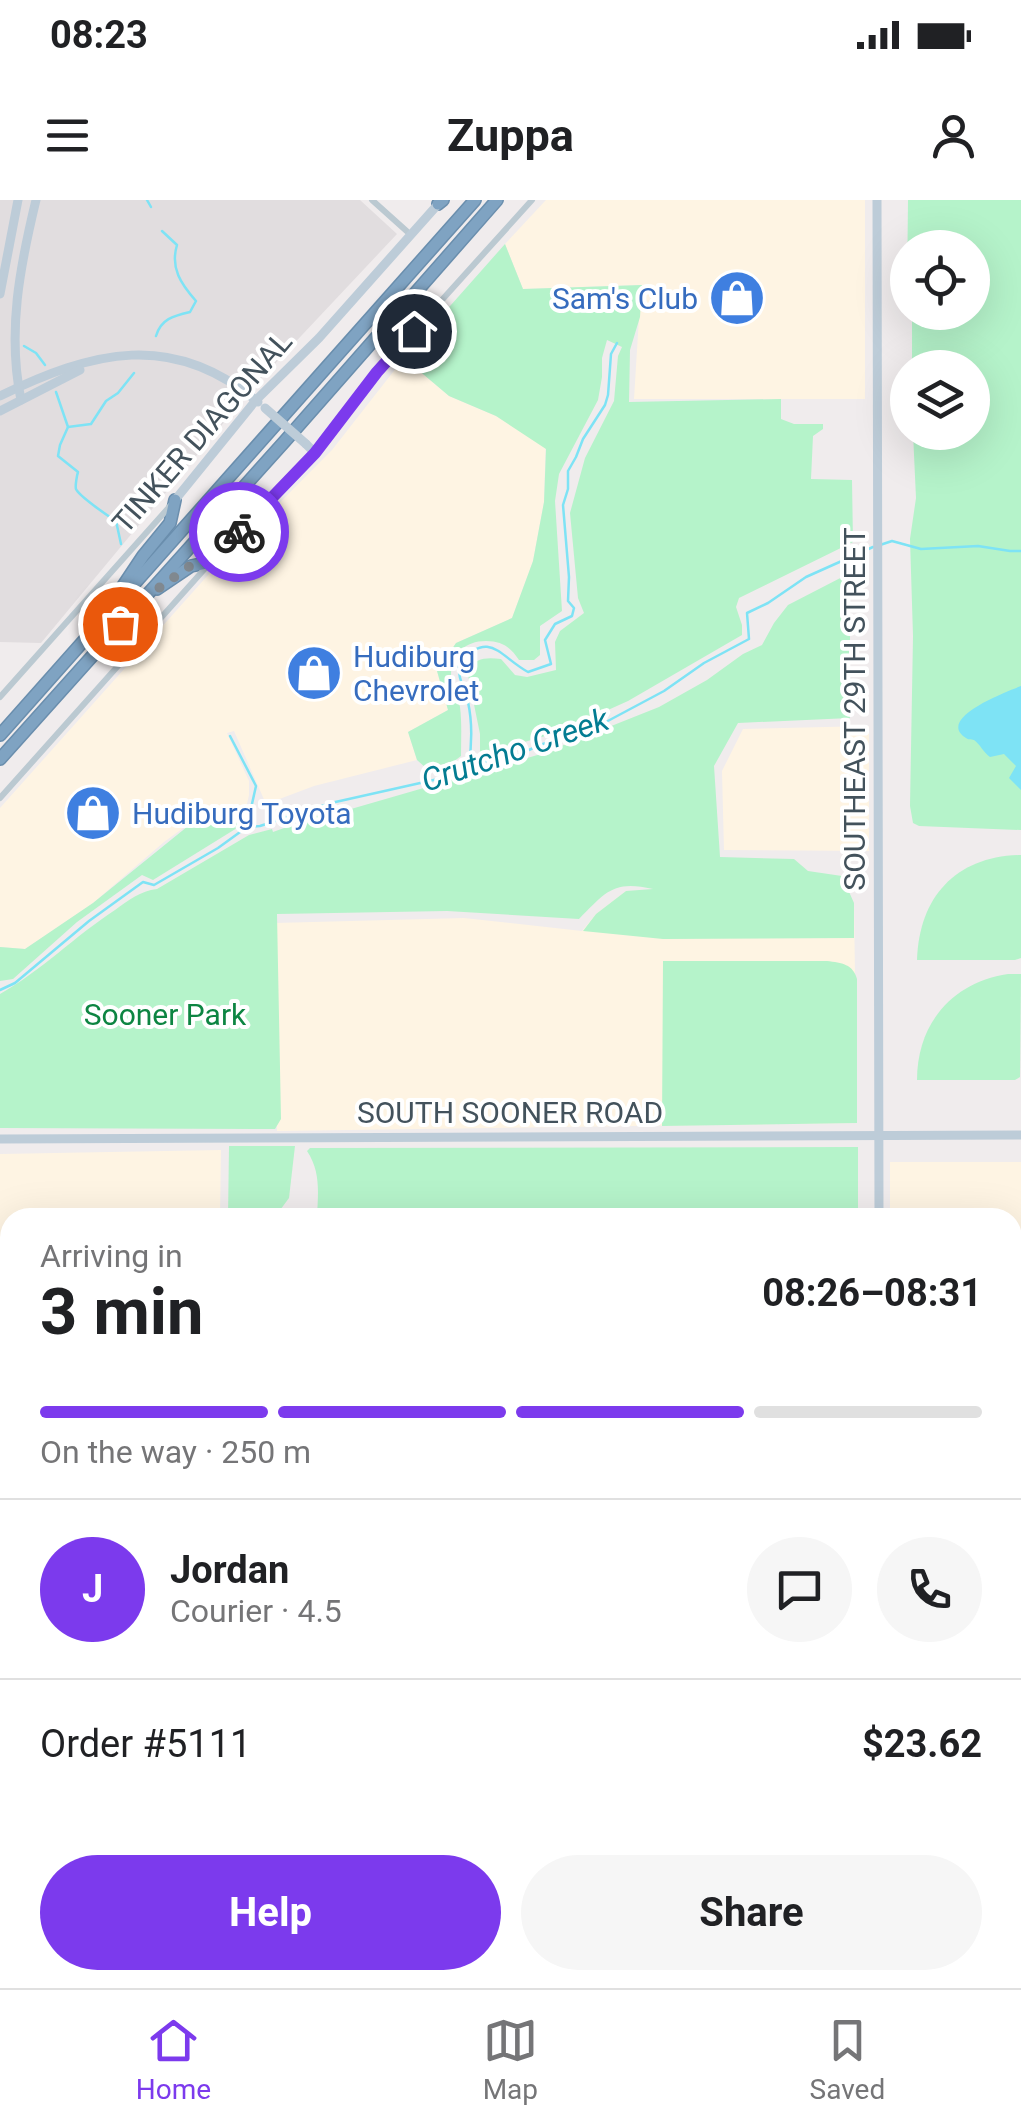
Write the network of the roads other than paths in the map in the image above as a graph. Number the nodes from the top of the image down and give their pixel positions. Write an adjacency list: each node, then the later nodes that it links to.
1 (18, 200): 10 (main road)
2 (36, 200): 14 (main road)
3 (372, 200): 9 (street)
4 (475, 200): 24 (highway, TINKER DIAGONAL)
5 (496, 200): 23 (highway)
6 (532, 200): 20 (street)
7 (877, 200): 29 (main road, SOUTHEAST 29TH STREET)
8 (441, 201): 9 (main road, TINKER DIAGONAL)
9 (411, 235): 17 (main road, TINKER DIAGONAL)
10 (0, 294)
11 (95, 361): 13 (main road); 14 (main road); 16 (main road)
12 (0, 380): 15 (main road)
13 (230, 382): 17 (main road); 19 (main road)
14 (18, 387): 15 (main road); 16 (main road)
15 (1, 395): 18 (main road)
16 (21, 400): 18 (main road)
17 (260, 404): 19 (main road, TINKER DIAGONAL); 20 (main road, bridge)
18 (2, 410)
19 (246, 412): 21 (main road, TINKER DIAGONAL)
20 (315, 453): 22 (main road)
21 (175, 500): 24 (highway); 25 (street, TINKER DIAGONAL)
22 (211, 562): 23 (highway); 28 (street)
23 (142, 600): 27 (highway)
24 (98, 625): 26 (highway, TINKER DIAGONAL)
25 (0, 697)
26 (0, 735)
27 (0, 759)
28 (0, 798)
29 (879, 1135): 30 (main road, SOUTH SOONER ROAD); 31 (main road, SOUTH SOONER ROAD); 32 (main road, SOUTHEAST 29TH STREET)
30 (1021, 1135)
31 (0, 1139)
32 (879, 1208)

